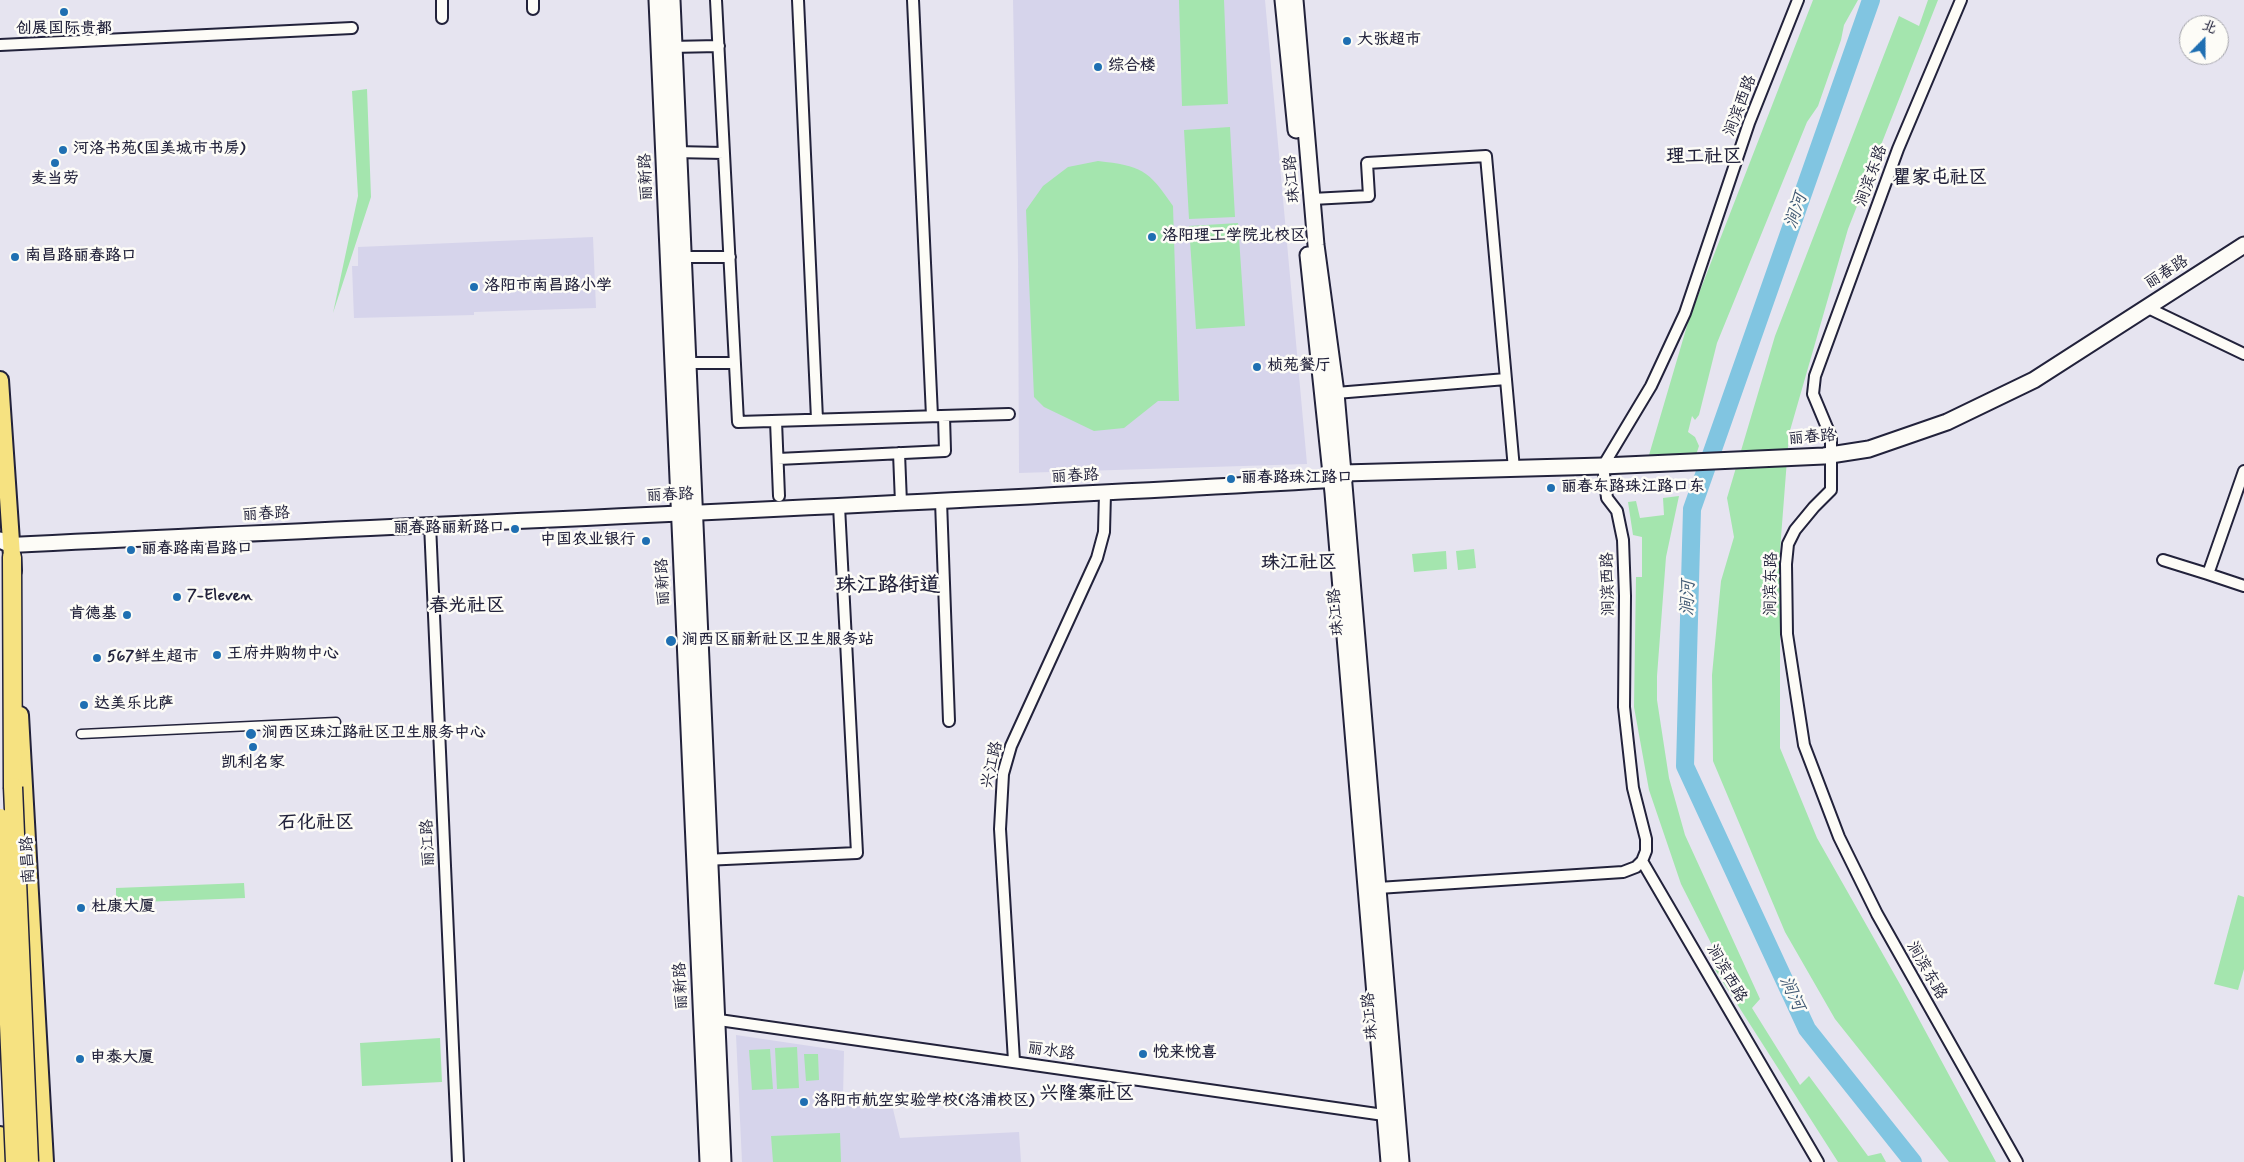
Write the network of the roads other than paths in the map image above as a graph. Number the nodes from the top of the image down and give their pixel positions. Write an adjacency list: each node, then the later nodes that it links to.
1 (442, 0): 11 (street)
2 (656, 0): 15 (main road, 丽新路)
3 (672, 0): 15 (main road, 丽新路)
4 (716, 0): 14 (street)
5 (798, 0): 33 (street)
6 (913, 0): 31 (street)
7 (1283, 0): 41 (main road, 珠江路)
8 (1295, 0): 18 (main road, 珠江路)
9 (1798, 0): 39 (street, 涧滨西路)
10 (1960, 0): 37 (street, 涧滨东路)
11 (442, 18)
12 (352, 28): 13 (street)
13 (0, 44)
14 (719, 46): 15 (street); 17 (street)
15 (666, 47): 16 (main road, 丽新路)
16 (670, 152): 17 (street); 22 (main road, 丽新路)
17 (724, 153): 20 (street)
18 (1312, 199): 27 (street); 29 (main road, 珠江路)
19 (2244, 246): 23 (main road, 丽春路)
20 (730, 256): 22 (street); 26 (street)
21 (2244, 256): 23 (main road, 丽春路)
22 (675, 257): 25 (main road, 丽新路)
23 (2151, 309): 24 (street); 37 (main road, 丽春路)
24 (2244, 354)
25 (679, 363): 26 (street); 47 (main road, 丽新路)
26 (735, 363): 34 (street)
27 (1506, 379): 29 (street); 38 (street)
28 (0, 380): 49 (main road, 南昌路)
29 (1336, 393): 41 (main road, 珠江路)
30 (1009, 414): 32 (street)
31 (932, 416): 32 (street); 33 (street)
32 (944, 416): 35 (street)
33 (817, 420): 34 (street)
34 (776, 421): 36 (street)
35 (900, 453): 36 (street); 45 (street)
36 (778, 458): 43 (street)
37 (1829, 460): 39 (main road, 丽春路); 75 (street, 涧滨东路)
38 (1514, 469): 39 (main road, 丽春路); 41 (main road, 丽春路)
39 (1605, 471): 41 (main road, 丽春路); 58 (street, 涧滨西路)
40 (2244, 471): 51 (street)
41 (1339, 478): 42 (street, 丽春路); 59 (main road, 珠江路); 62 (main road, 珠江路)
42 (1105, 493): 44 (street, 丽春路); 61 (street, 兴江路)
43 (779, 496)
44 (941, 501): 45 (street, 丽春路); 53 (street)
45 (901, 503): 46 (street, 丽春路)
46 (839, 506): 47 (street, 丽春路); 57 (street)
47 (686, 513): 48 (street, 丽春路); 57 (main road, 丽新路)
48 (430, 524): 49 (street, 丽春路); 69 (street, 丽江路)
49 (6, 548): 63 (main road, 南昌路); 67 (highway, 南昌路, bridge)
50 (2163, 560): 51 (street)
51 (2208, 574): 52 (street)
52 (2244, 586)
53 (949, 721)
54 (336, 722): 55 (street)
55 (81, 734)
56 (0, 818): 66 (highway, 南昌路, bridge)
57 (702, 860): 60 (main road, 丽新路)
58 (1642, 861): 59 (street); 74 (street, 涧滨西路)
59 (1378, 888): 62 (main road, 珠江路)
60 (709, 1018): 61 (street, 丽水路); 70 (main road, 丽新路); 71 (main road, 丽新路)
61 (1014, 1061): 62 (street, 丽水路)
62 (1391, 1116): 72 (main road, 珠江路); 73 (main road, 珠江路)
63 (44, 1132): 64 (main road); 68 (main road, 南昌路)
64 (0, 1137): 65 (main road)
65 (1, 1162)
66 (14, 1162)
67 (30, 1162)
68 (45, 1162)
69 (458, 1162)
70 (708, 1162)
71 (723, 1162)
72 (1389, 1162)
73 (1401, 1162)
74 (1818, 1162)
75 (2017, 1162)

